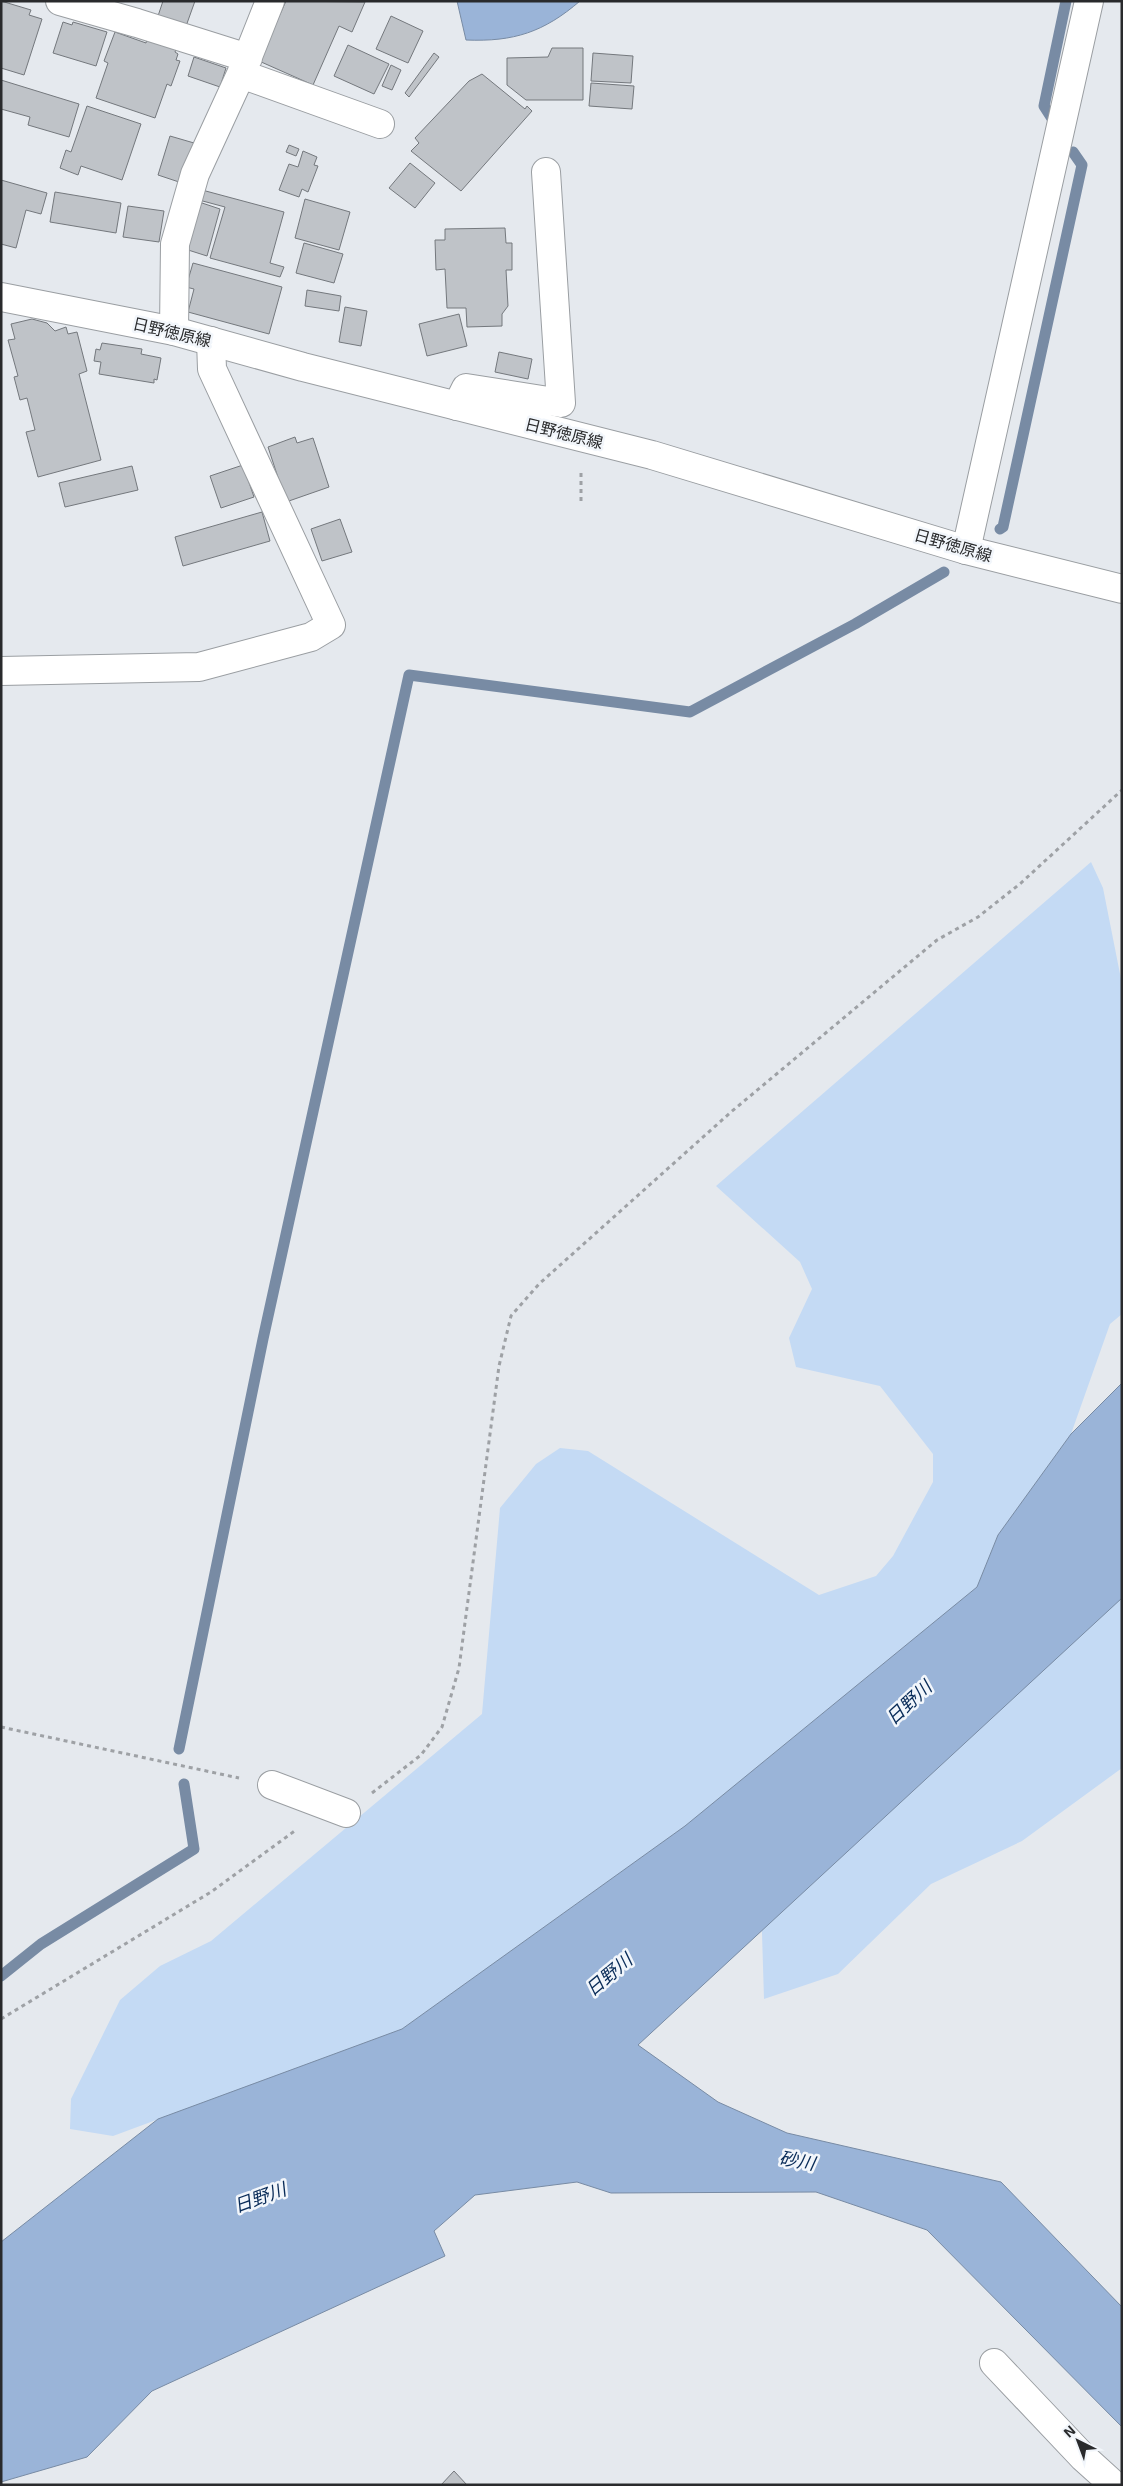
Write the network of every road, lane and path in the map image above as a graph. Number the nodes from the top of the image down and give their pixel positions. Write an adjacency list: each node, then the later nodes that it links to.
1 (60, 1): 4 (street)
2 (270, 1): 4 (street)
3 (1088, 1): 11 (street)
4 (245, 66): 5 (street); 8 (street)
5 (380, 124)
6 (546, 172): 10 (street)
7 (1, 297): 8 (street, 日野徳原線)
8 (174, 331): 9 (street, 日野徳原線)
9 (211, 341): 10 (street, 日野徳原線); 13 (street)
10 (457, 406): 11 (street, 日野徳原線)
11 (966, 550): 12 (street, 日野徳原線)
12 (1122, 589)
13 (1, 671)
14 (1122, 790): 17 (path)
15 (1, 1727): 16 (path)
16 (272, 1785): 17 (street)
17 (346, 1813)
18 (298, 1828): 19 (path)
19 (1, 2019)
20 (994, 2363): 21 (street)
21 (1114, 2485)

